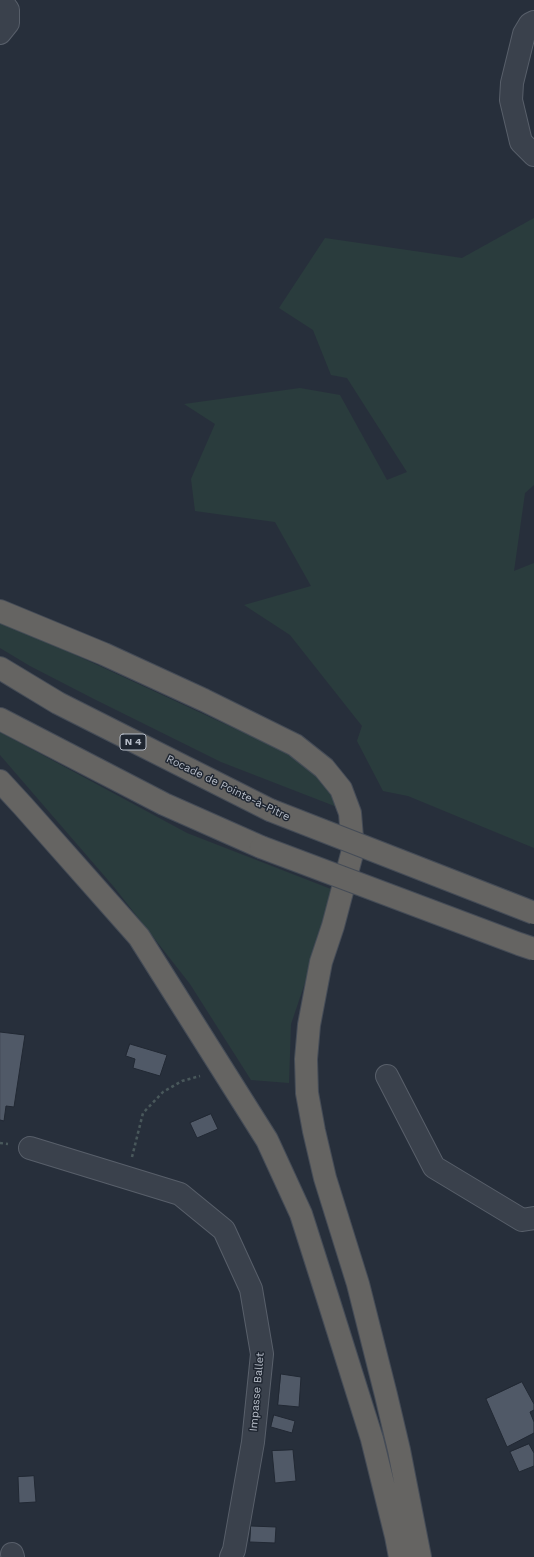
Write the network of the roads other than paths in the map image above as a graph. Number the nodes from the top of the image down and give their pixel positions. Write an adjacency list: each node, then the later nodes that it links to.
1 (0, 0): 3 (street)
2 (534, 22): 4 (street)
3 (0, 33)
4 (534, 155)
5 (0, 611): 16 (highway)
6 (0, 668): 9 (highway, Rocade de Pointe-à-Pitre / N 4, bridge)
7 (0, 719): 10 (highway, bridge)
8 (0, 781): 15 (highway)
9 (534, 912)
10 (534, 949)
11 (387, 1076): 13 (street)
12 (30, 1148): 14 (street, Impasse Ballet)
13 (534, 1218)
14 (231, 1557)
15 (400, 1557)
16 (420, 1557)

